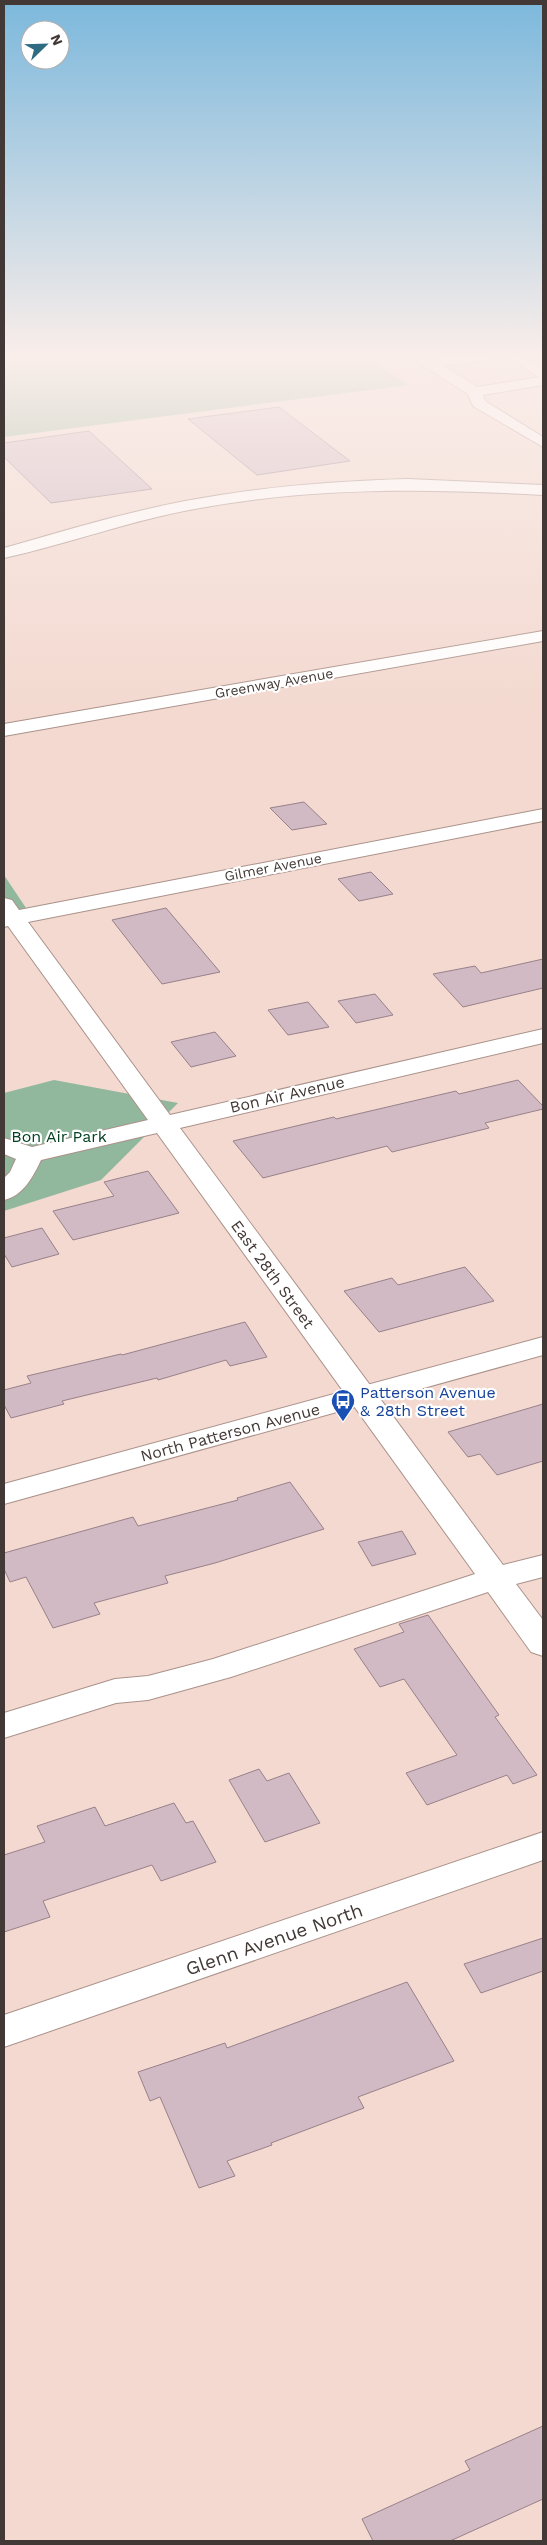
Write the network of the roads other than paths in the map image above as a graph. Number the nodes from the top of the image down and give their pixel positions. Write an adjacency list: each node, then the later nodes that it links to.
1 (543, 490): 2 (street)
2 (108, 524): 3 (street); 4 (street)
3 (66, 552)
4 (4, 553)
5 (543, 636): 6 (street, Greenway Avenue)
6 (4, 730)
7 (543, 815): 8 (street, Gilmer Avenue)
8 (7, 915): 10 (street, East 28th Street)
9 (543, 1036): 10 (street, Bon Air Avenue)
10 (163, 1122): 12 (street, Bon Air Avenue); 15 (street, East 28th Street)
11 (4, 1146): 12 (street)
12 (30, 1154): 13 (street)
13 (4, 1192)
14 (543, 1346): 15 (street, North Patterson Avenue)
15 (361, 1396): 16 (street, North Patterson Avenue); 18 (street, East 28th Street)
16 (4, 1494)
17 (543, 1566): 18 (street)
18 (496, 1578): 19 (street, East 28th Street); 20 (street)
19 (543, 1644)
20 (4, 1726)
21 (543, 1846): 22 (street, Glenn Avenue North)
22 (4, 2031)

